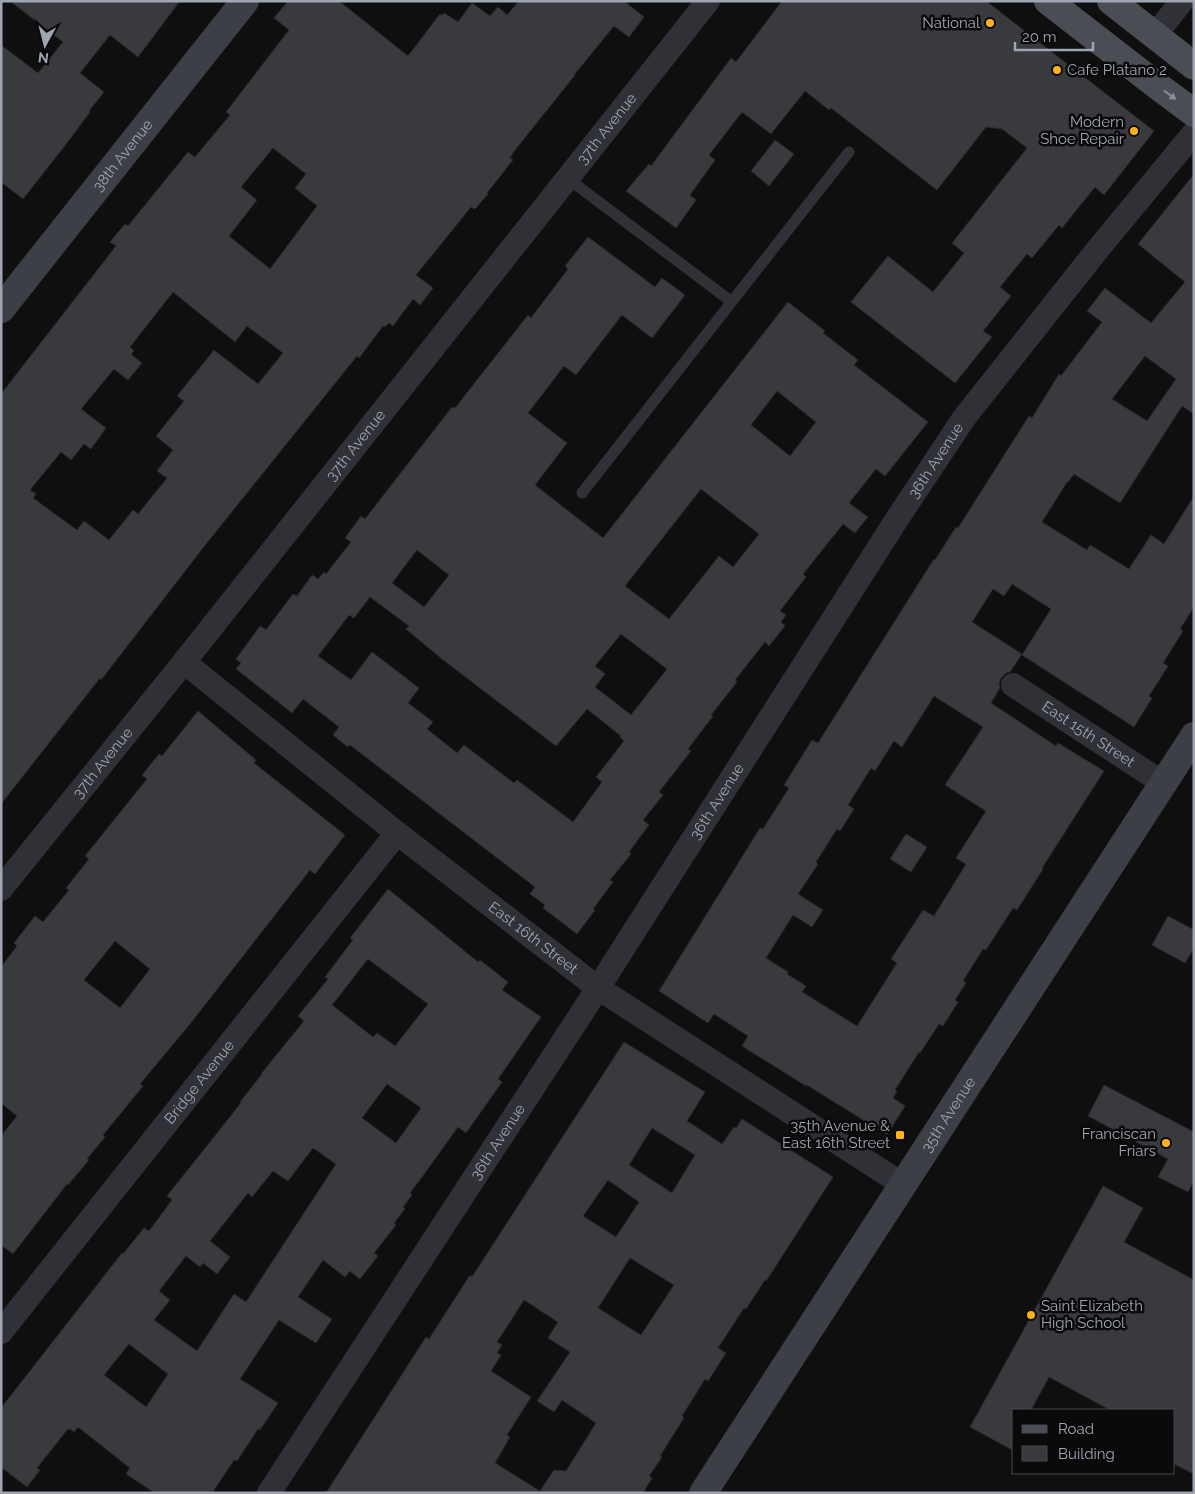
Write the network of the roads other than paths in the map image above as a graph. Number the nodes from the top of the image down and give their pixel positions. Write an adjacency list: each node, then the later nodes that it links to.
1 (244, 1): 13 (main road, 38th Avenue)
2 (708, 1): 11 (street, 37th Avenue)
3 (1048, 1): 8 (main road, one-way to 8)
4 (1111, 1): 6 (main road)
5 (1182, 1): 6 (street)
6 (1155, 35): 7 (main road)
7 (1194, 66)
8 (1194, 113)
9 (1194, 132): 21 (street, 36th Avenue)
10 (849, 152): 12 (lane)
11 (567, 178): 12 (lane); 15 (street, 37th Avenue)
12 (732, 302): 14 (lane)
13 (1, 309)
14 (582, 493)
15 (184, 662): 19 (street, East 16th Street); 20 (street, 37th Avenue)
16 (1013, 685): 18 (street, East 15th Street)
17 (1194, 736): 18 (main road, 35th Avenue)
18 (1163, 782): 22 (main road, 35th Avenue)
19 (398, 833): 21 (street, East 16th Street); 23 (street, Bridge Avenue)
20 (1, 889)
21 (598, 988): 22 (street, East 16th Street); 24 (street, 36th Avenue)
22 (902, 1184): 25 (main road, 35th Avenue)
23 (1, 1332)
24 (269, 1493)
25 (703, 1493)

